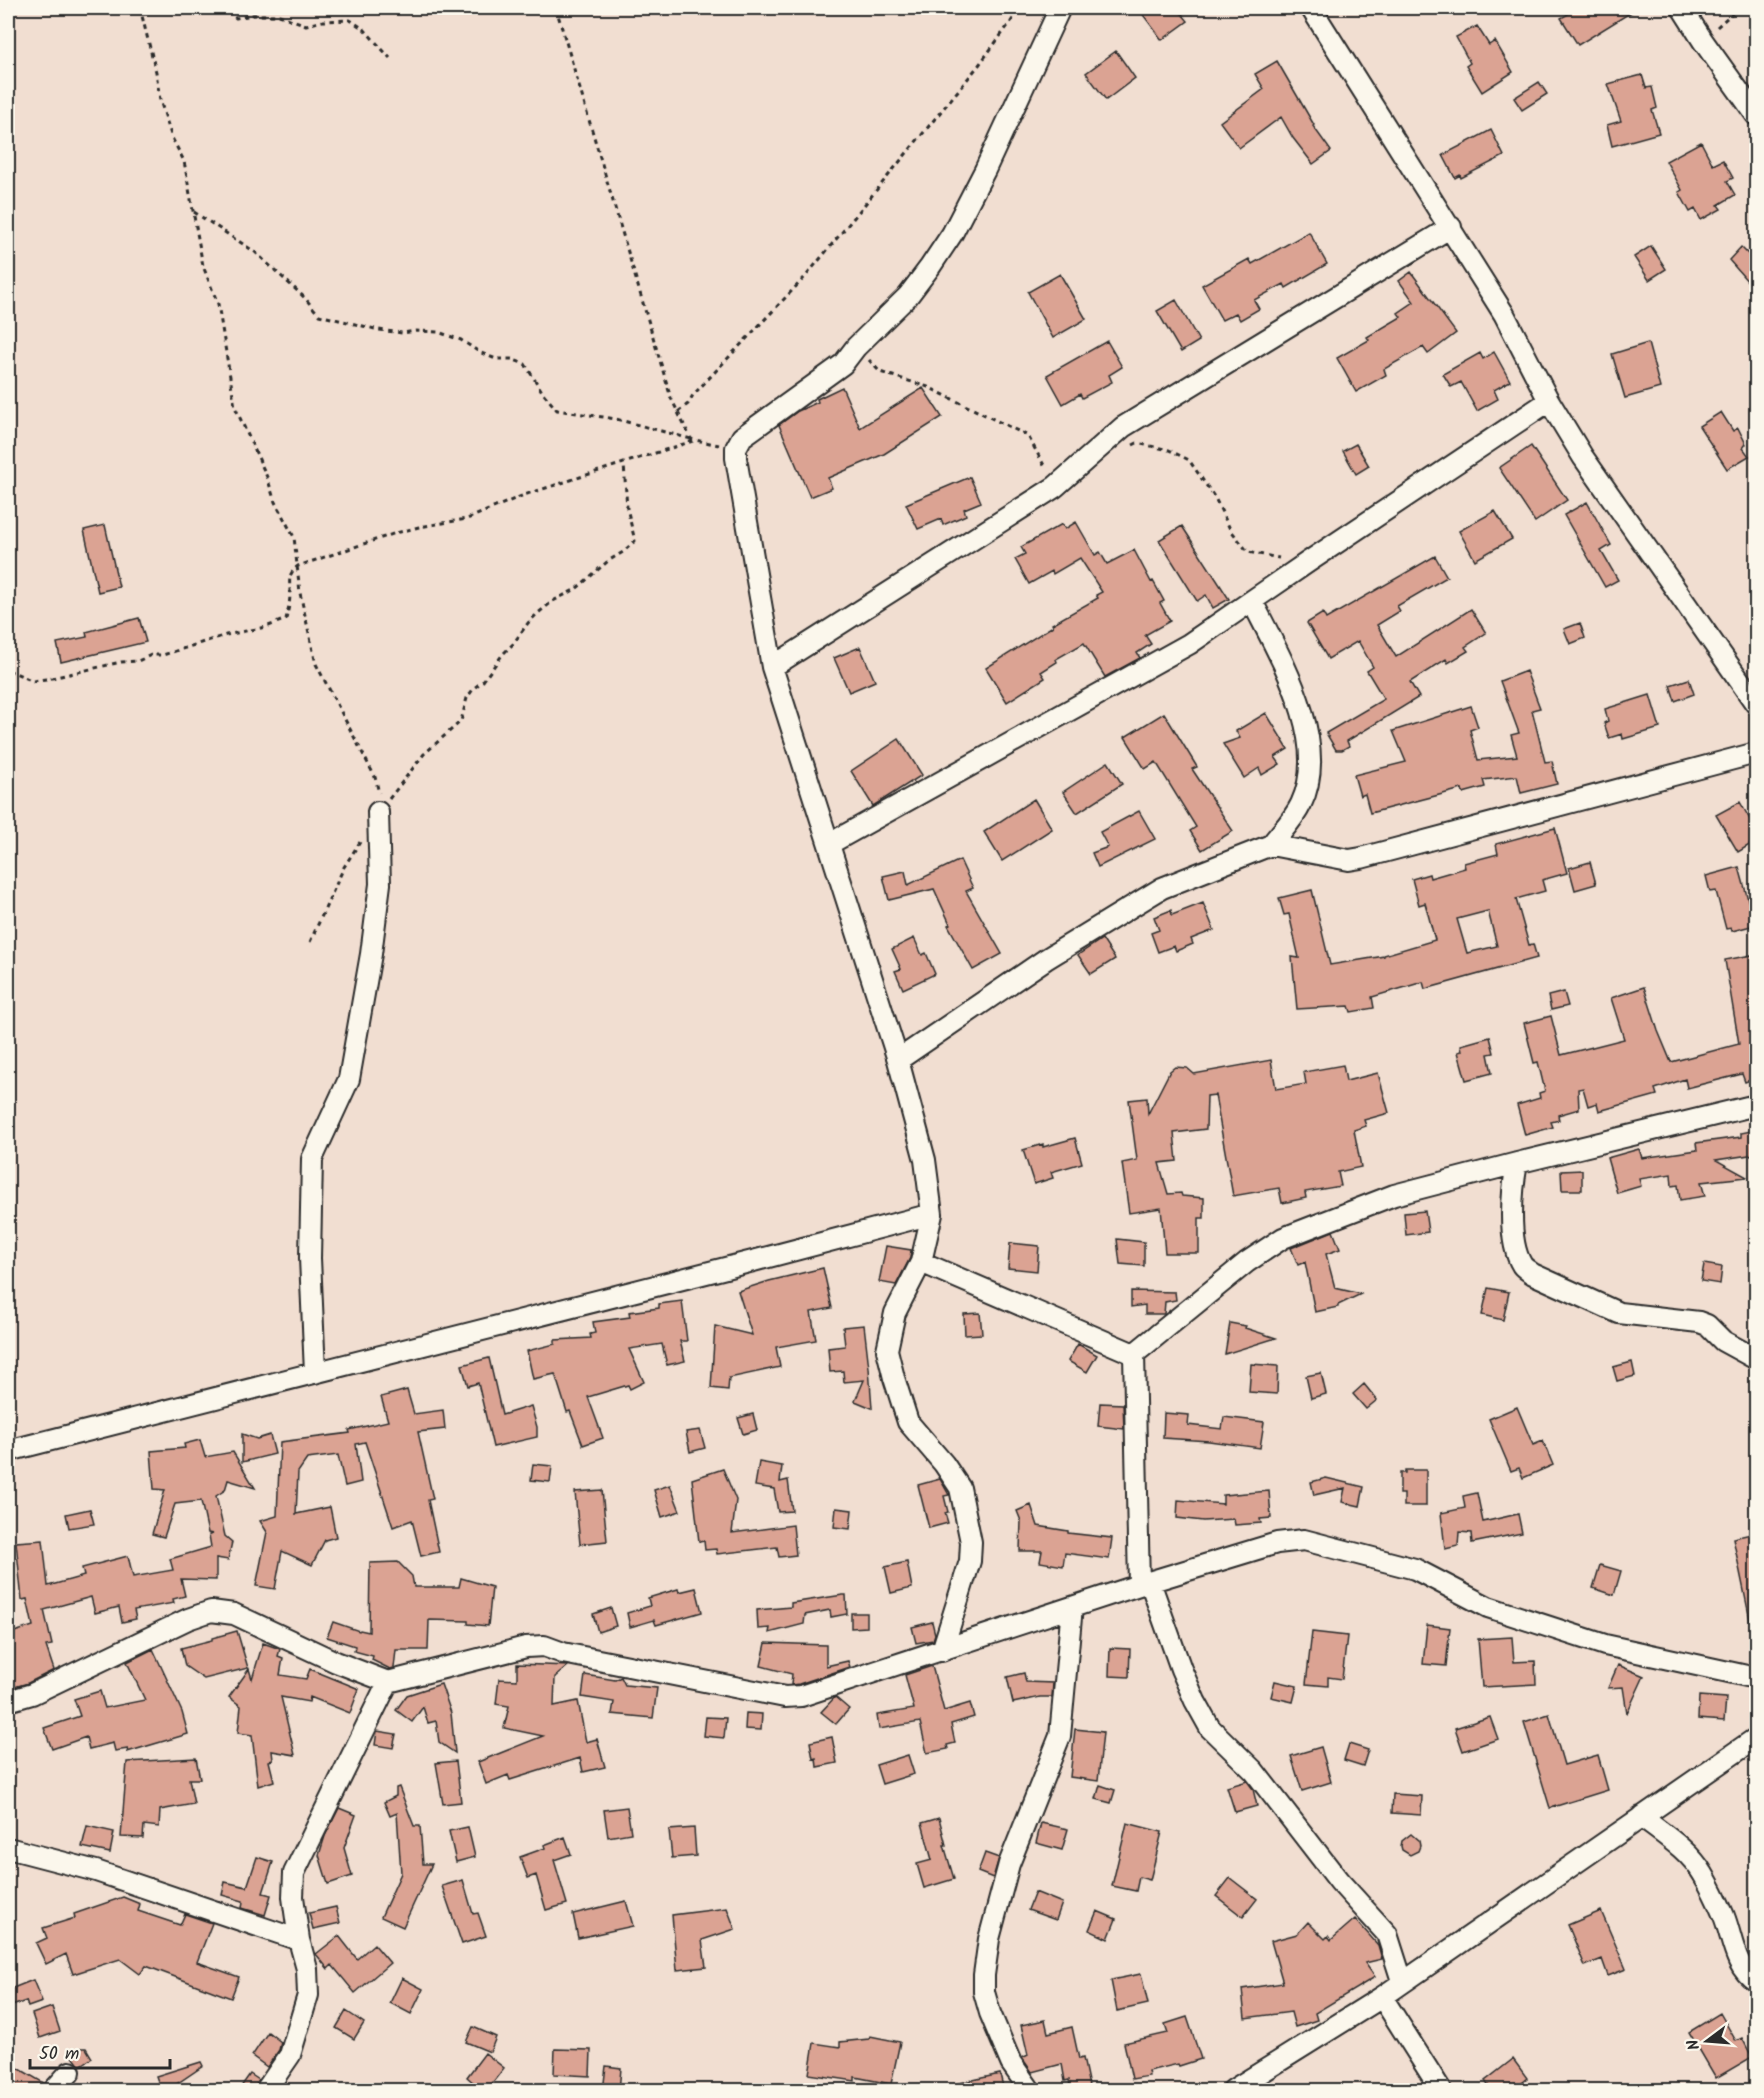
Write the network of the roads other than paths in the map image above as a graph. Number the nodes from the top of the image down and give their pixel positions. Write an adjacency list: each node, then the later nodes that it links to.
1 (1060, 8): 8 (street)
2 (1311, 8): 5 (street)
3 (1682, 8): 4 (street)
4 (1756, 115)
5 (1450, 227): 6 (street); 8 (street)
6 (1549, 401): 7 (street); 9 (street)
7 (1252, 601): 12 (street); 13 (street)
8 (772, 667): 12 (street)
9 (1756, 704)
10 (1756, 753): 13 (street)
11 (378, 812): 21 (street)
12 (829, 844): 14 (street)
13 (1271, 845): 14 (street)
14 (898, 1060): 17 (street)
15 (1756, 1105): 16 (street)
16 (1517, 1163): 19 (street); 20 (street)
17 (932, 1214): 18 (street); 21 (street)
18 (921, 1262): 19 (street); 25 (street)
19 (1134, 1354): 23 (street)
20 (1756, 1359)
21 (315, 1373): 22 (street)
22 (8, 1451)
23 (1145, 1583): 24 (street); 26 (street); 33 (street)
24 (1072, 1607): 25 (street); 39 (street)
25 (942, 1651): 27 (street)
26 (1756, 1678)
27 (388, 1682): 28 (street); 32 (street)
28 (8, 1701)
29 (1756, 1738): 30 (street)
30 (1641, 1817): 33 (street); 34 (street)
31 (8, 1848): 32 (street)
32 (299, 1940): 38 (street)
33 (1402, 1981): 35 (street)
34 (1756, 1982)
35 (1382, 1997): 40 (street); 41 (street)
36 (70, 2072): 37 (street)
37 (54, 2091)
38 (266, 2091)
39 (1030, 2091)
40 (1233, 2091)
41 (1441, 2091)

